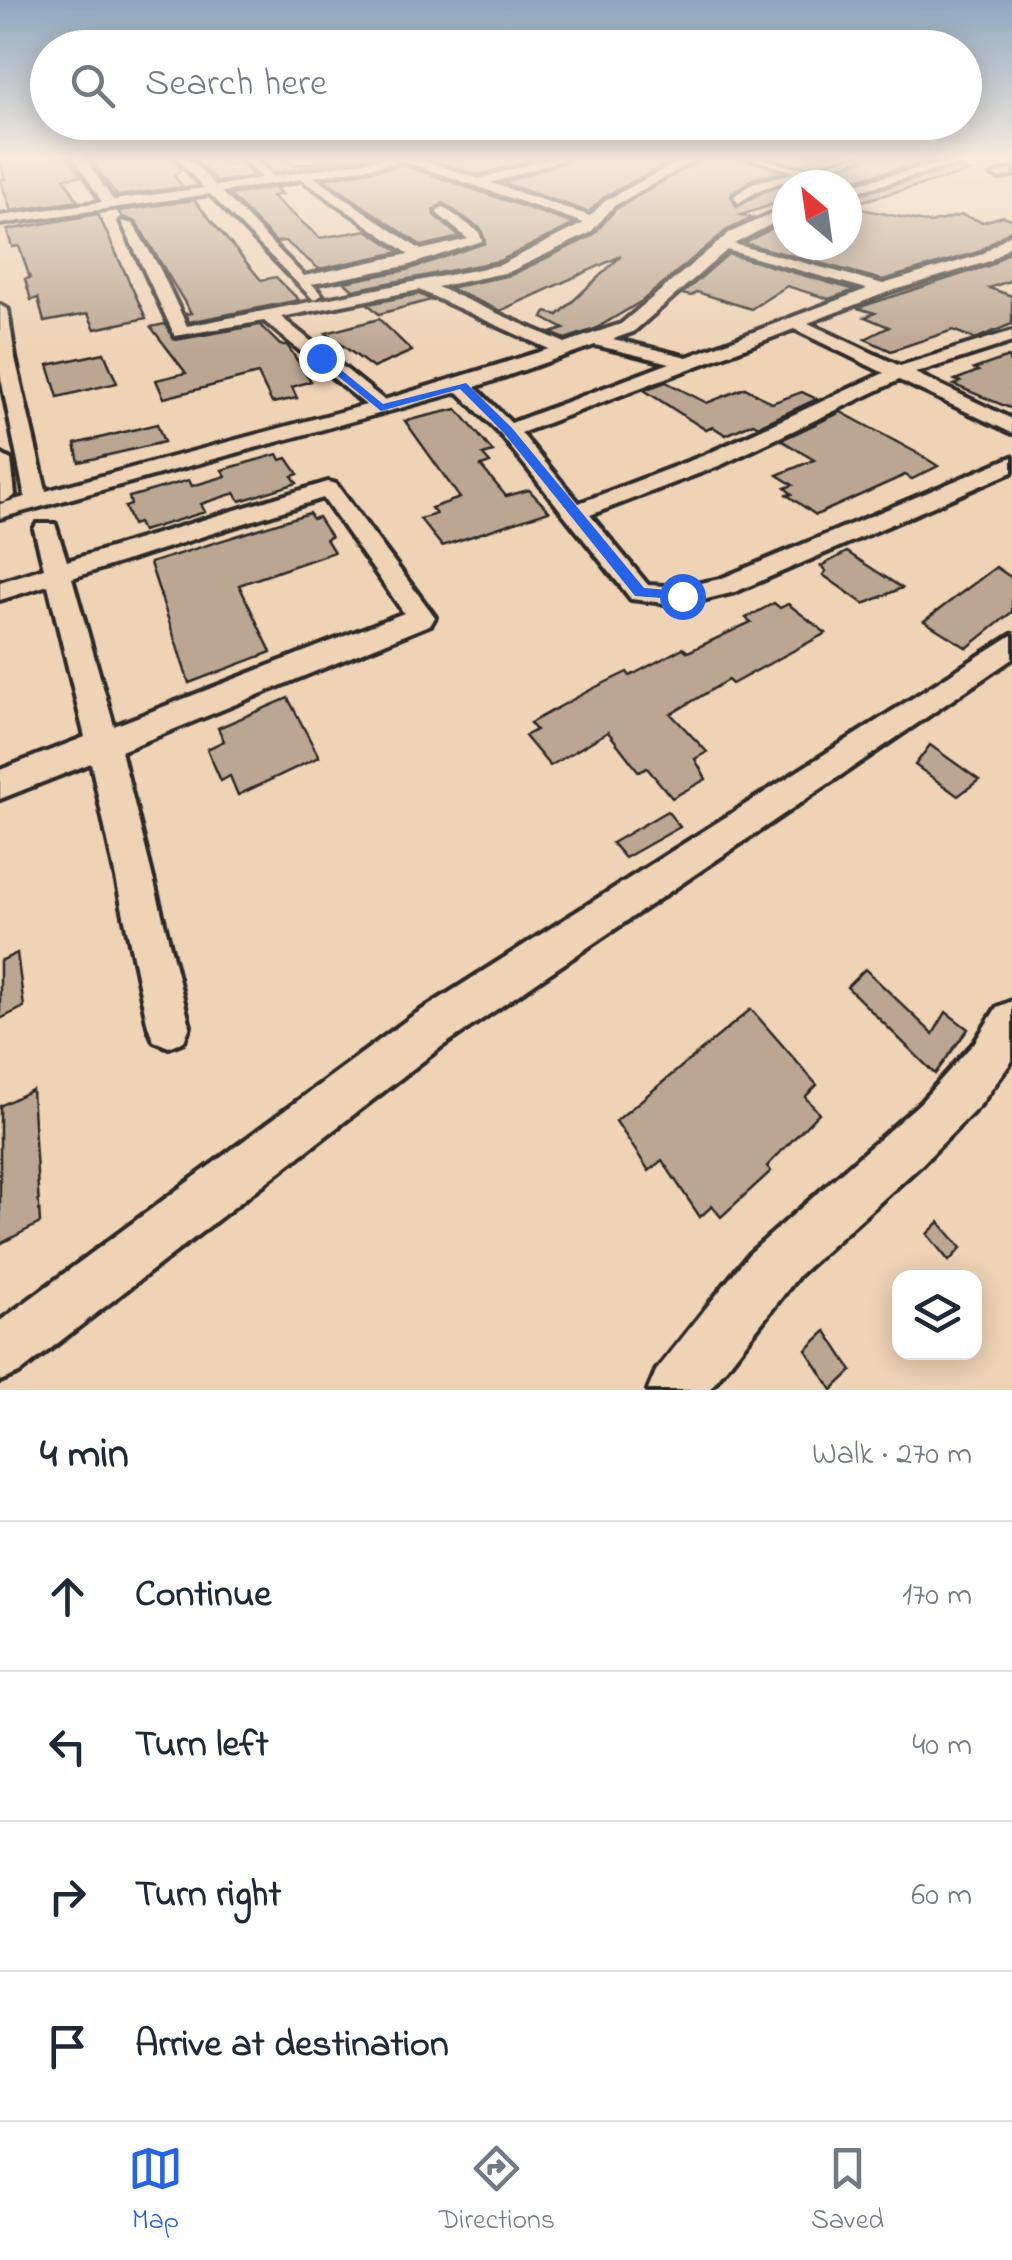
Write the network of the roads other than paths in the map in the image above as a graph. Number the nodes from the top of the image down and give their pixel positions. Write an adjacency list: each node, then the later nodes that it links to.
1 (245, 222): 10 (street)
2 (371, 222): 9 (street)
3 (458, 222): 9 (street)
4 (594, 222): 11 (street)
5 (760, 222): 8 (street)
6 (126, 224): 15 (street)
7 (1012, 237): 12 (street)
8 (723, 244): 12 (street); 18 (street)
9 (419, 255): 10 (street)
10 (303, 281): 13 (street)
11 (422, 286): 13 (street); 19 (street)
12 (883, 288): 16 (street)
13 (323, 305): 15 (street)
14 (0, 310): 30 (street)
15 (270, 317): 23 (street)
16 (793, 322): 20 (street); 21 (street)
17 (1012, 336): 21 (street)
18 (590, 338): 19 (street); 20 (street)
19 (564, 349): 22 (street)
20 (686, 362): 25 (street)
21 (903, 372): 24 (street); 29 (street)
22 (462, 385): 23 (street); 25 (street)
23 (381, 408): 30 (street)
24 (1012, 427)
25 (508, 430): 29 (street)
26 (0, 460): 28 (street)
27 (1012, 464): 29 (street)
28 (2, 503): 30 (street)
29 (578, 512)
30 (42, 515): 31 (street)
31 (57, 574): 32 (street); 34 (street); 34 (street)
32 (0, 591)
33 (1012, 645): 38 (street)
34 (103, 744): 35 (street); 37 (street)
35 (0, 785)
36 (1012, 1022): 39 (street)
37 (169, 1026)
38 (0, 1354)
39 (675, 1390)

